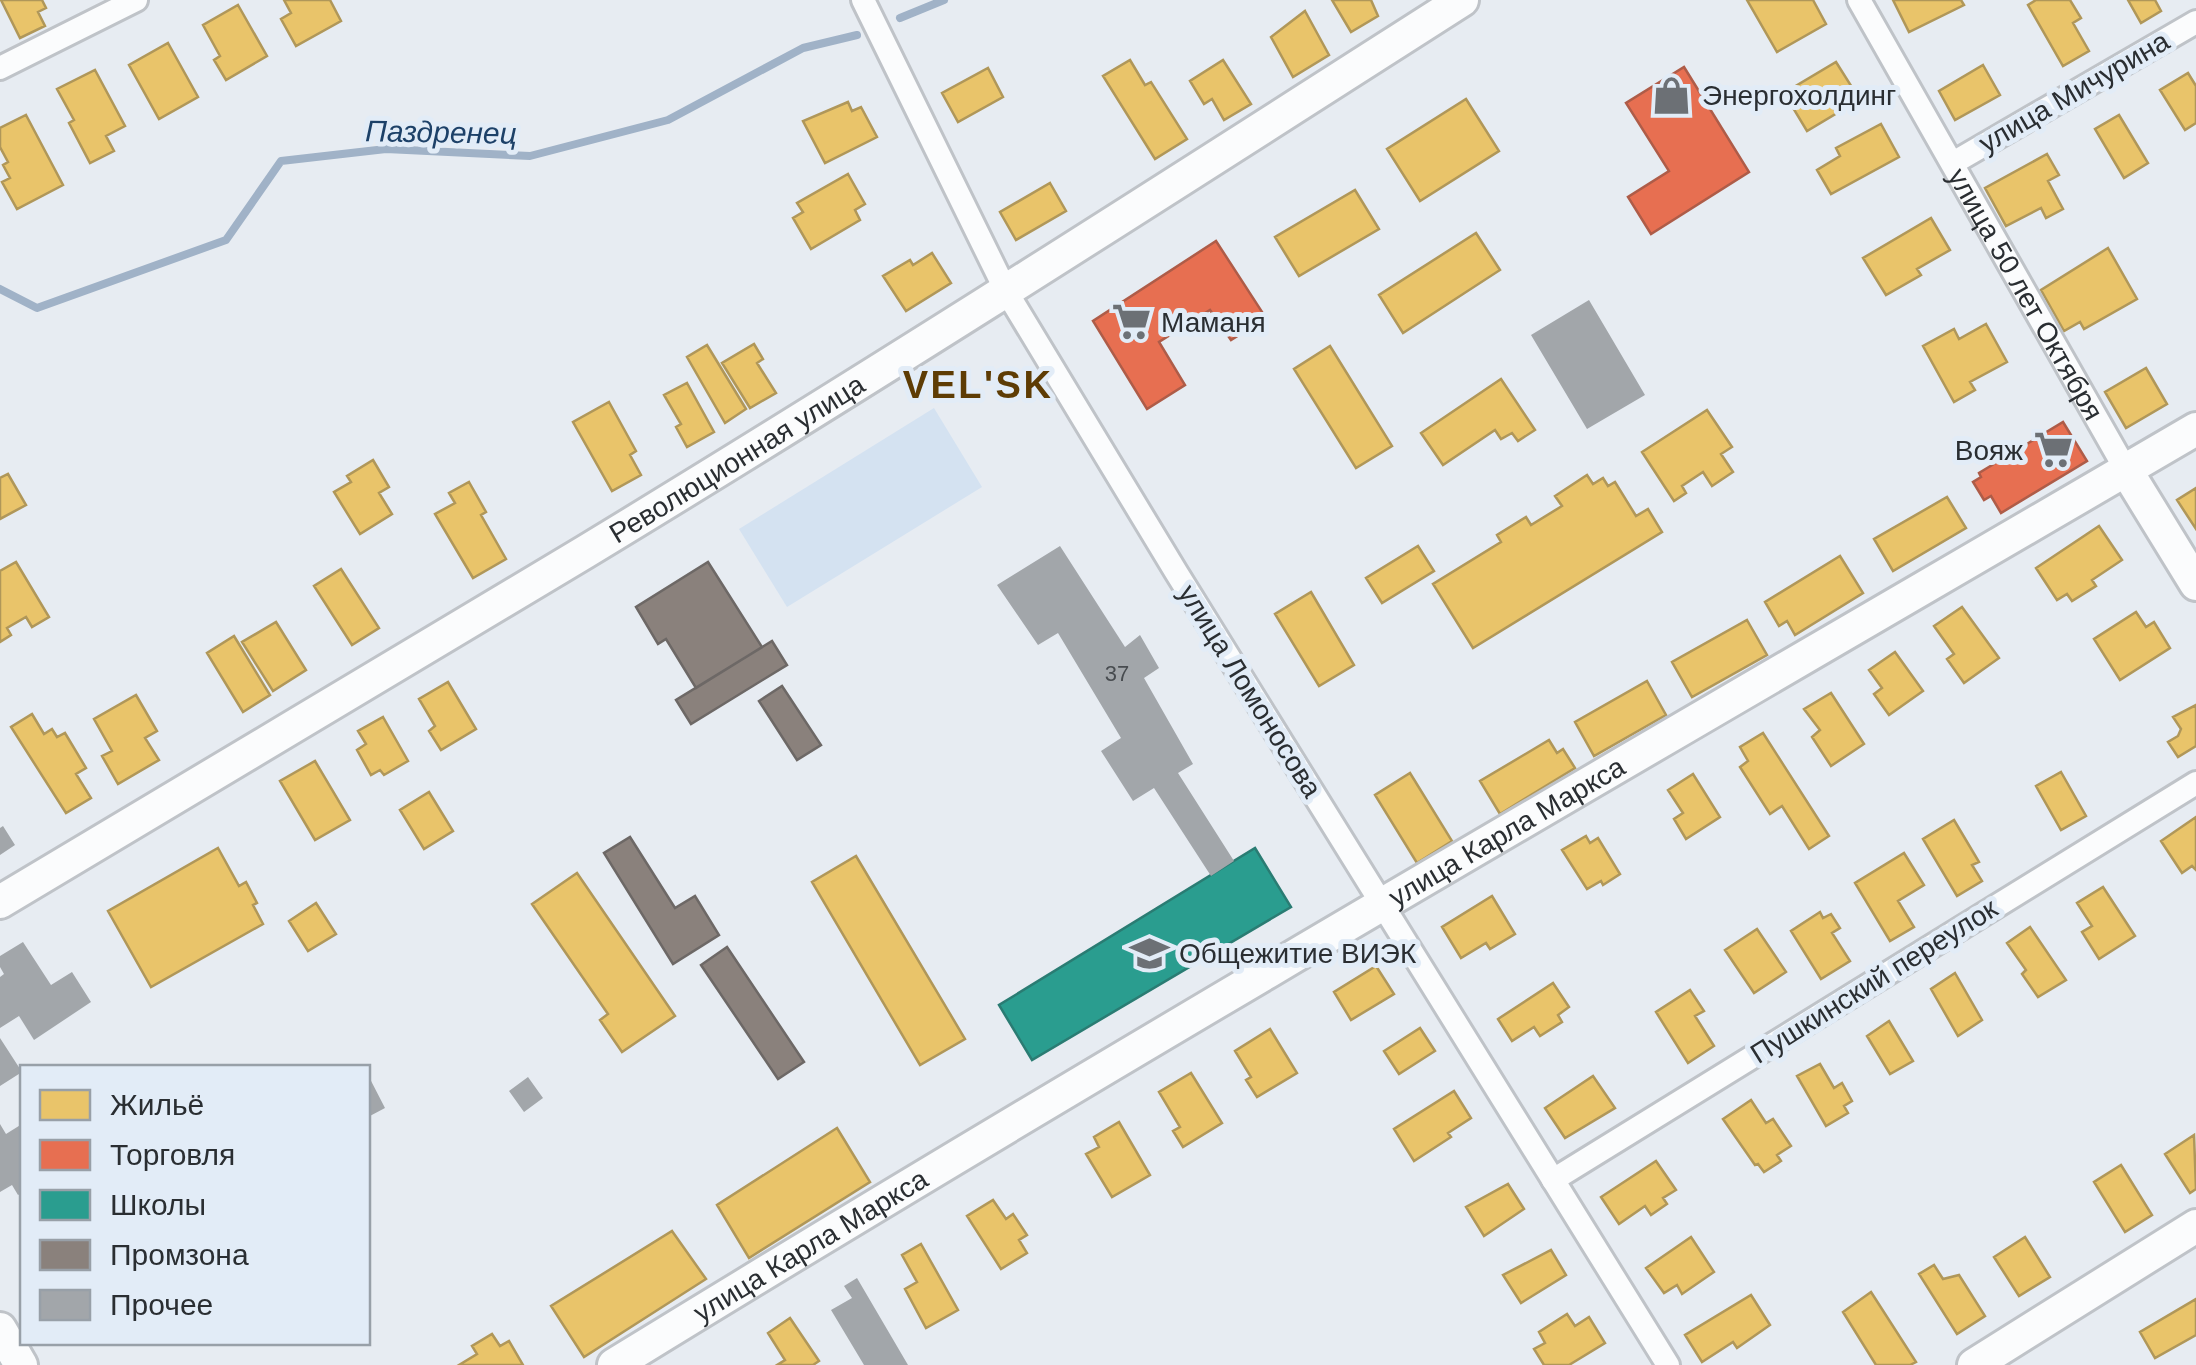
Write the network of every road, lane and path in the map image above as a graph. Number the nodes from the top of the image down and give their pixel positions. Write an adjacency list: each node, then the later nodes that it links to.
1 (136, 0): 6 (street)
2 (863, 0): 8 (street, улица Ломоносова)
3 (1462, 0): 8 (main road, Революционная улица)
4 (1860, 0): 7 (street, улица 50 лет Октября)
5 (2196, 22): 7 (street, улица Мичурина)
6 (0, 68)
7 (1953, 163): 10 (street, улица 50 лет Октября)
8 (1006, 291): 13 (main road, Революционная улица); 14 (street, улица Ломоносова)
9 (2196, 430): 10 (main road, улица Карла Маркса)
10 (2126, 470): 11 (main road, улица 50 лет Октября); 14 (main road, улица Карла Маркса)
11 (2196, 584)
12 (2196, 783): 15 (street, Пушкинский переулок)
13 (0, 902)
14 (1382, 902): 15 (street, улица Ломоносова); 19 (main road, улица Карла Маркса)
15 (1553, 1180): 20 (street, улица Ломоносова)
16 (2196, 1226): 21 (main road)
17 (0, 1329): 18 (main road)
18 (22, 1365)
19 (614, 1365)
20 (1668, 1365)
21 (1974, 1365)

